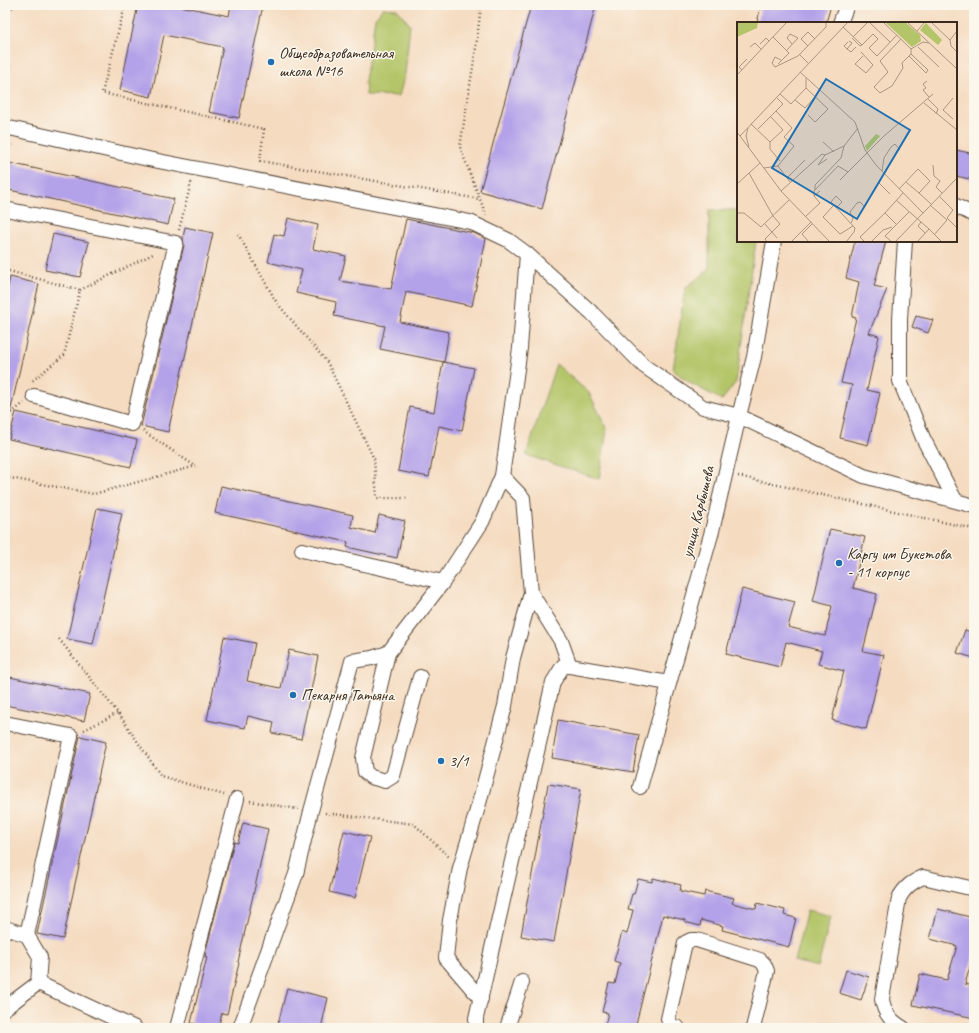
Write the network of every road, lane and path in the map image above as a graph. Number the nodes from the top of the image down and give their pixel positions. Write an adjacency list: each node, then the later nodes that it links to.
1 (16, 5): 5 (path)
2 (117, 5): 11 (path)
3 (481, 5): 11 (path)
4 (847, 5): 6 (street)
5 (5, 12)
6 (840, 22)
7 (5, 127): 15 (street)
8 (5, 143): 9 (path)
9 (20, 146)
10 (183, 181): 19 (path)
11 (479, 199): 15 (path)
12 (957, 206): 14 (street)
13 (5, 209): 19 (street)
14 (974, 215)
15 (494, 233): 21 (street)
16 (238, 234): 31 (path)
17 (774, 242): 25 (street, улица Карбышева)
18 (905, 242): 32 (street)
19 (176, 243): 27 (street)
20 (155, 253): 23 (path)
21 (527, 254): 25 (street); 29 (street)
22 (5, 270): 23 (path)
23 (80, 290): 24 (path)
24 (34, 396): 26 (path); 27 (street)
25 (739, 416): 28 (street, улица Карбышева); 32 (street)
26 (5, 418)
27 (132, 424): 30 (path)
28 (726, 473): 34 (path); 42 (street, улица Карбышева)
29 (502, 476): 36 (street); 37 (street)
30 (5, 477)
31 (408, 498)
32 (955, 500): 33 (street)
33 (974, 506)
34 (974, 529)
35 (302, 550): 36 (street)
36 (443, 582): 39 (street)
37 (531, 593): 40 (street); 49 (street)
38 (59, 639): 43 (path)
39 (388, 653): 41 (street); 48 (street)
40 (570, 666): 42 (street); 55 (street)
41 (420, 677)
42 (669, 683): 46 (street, улица Карбышева)
43 (118, 713): 45 (path); 47 (path)
44 (5, 723): 45 (street)
45 (70, 736): 52 (street)
46 (640, 787)
47 (237, 798): 48 (path); 58 (street)
48 (311, 811): 49 (path); 59 (street)
49 (460, 868): 55 (street)
50 (974, 889): 64 (street)
51 (5, 928): 52 (street)
52 (27, 935): 54 (street)
53 (522, 982): 61 (street)
54 (38, 983): 56 (street); 57 (street)
55 (481, 999): 60 (street)
56 (5, 1008)
57 (135, 1028)
58 (177, 1028)
59 (240, 1028)
60 (476, 1028)
61 (507, 1028)
62 (678, 1028): 63 (street)
63 (753, 1028)
64 (903, 1028)

